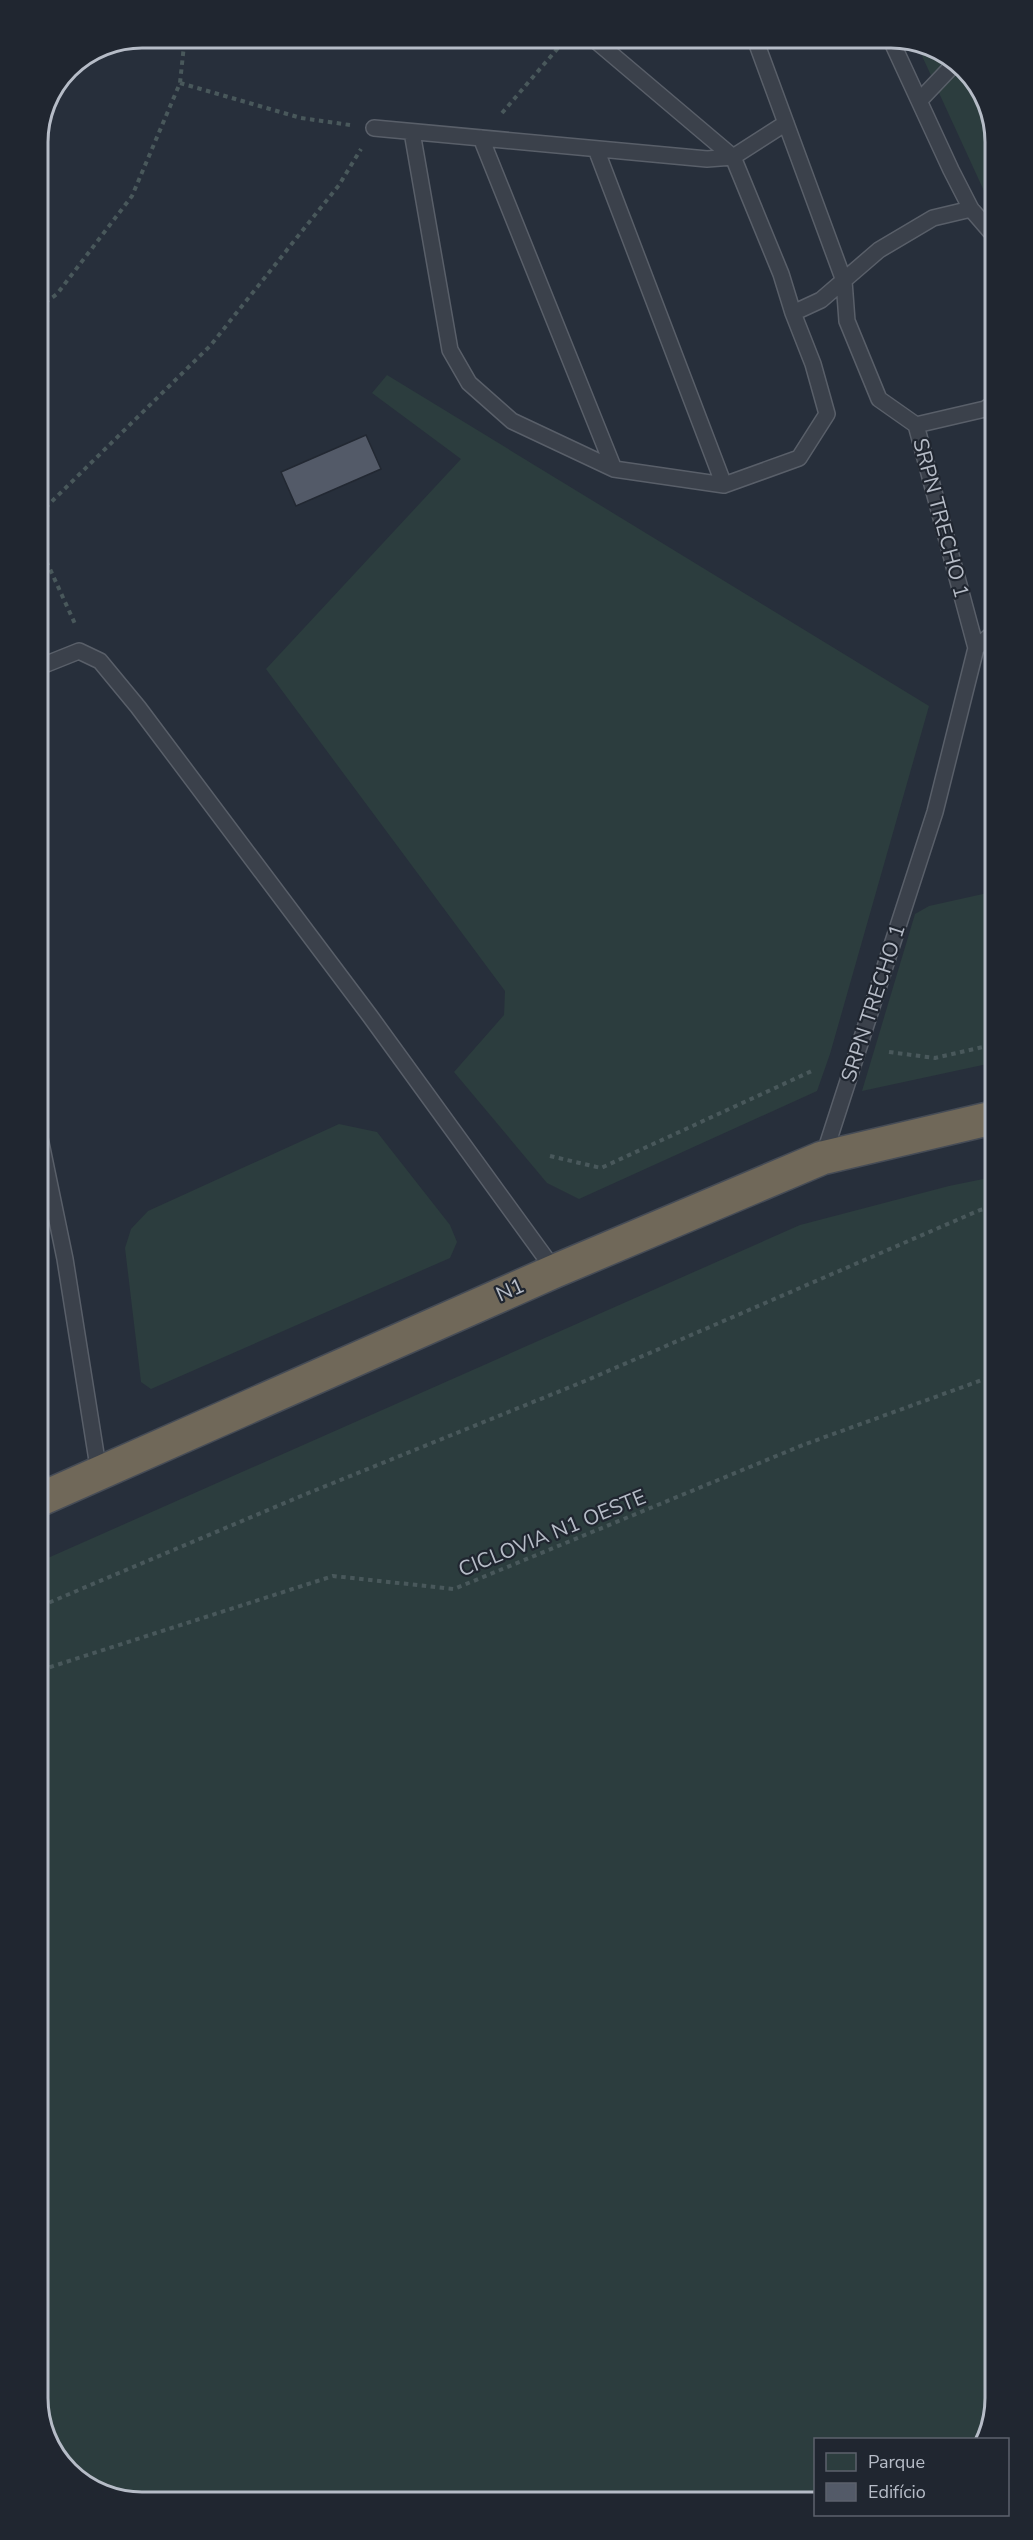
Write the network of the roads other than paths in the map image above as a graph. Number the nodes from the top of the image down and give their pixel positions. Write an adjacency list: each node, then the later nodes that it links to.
1 (604, 48): 11 (lane)
2 (758, 48): 6 (lane, SRPN TRECHO 1)
3 (895, 48): 5 (lane)
4 (950, 69): 5 (lane)
5 (920, 100): 12 (lane)
6 (786, 123): 11 (lane); 14 (lane, SRPN TRECHO 1)
7 (374, 128): 8 (lane)
8 (412, 132): 9 (lane); 18 (lane)
9 (481, 138): 10 (lane); 18 (lane)
10 (596, 148): 11 (lane); 19 (lane)
11 (733, 157): 15 (lane)
12 (971, 209): 13 (lane); 14 (lane)
13 (985, 225)
14 (844, 281): 15 (lane); 17 (lane, SRPN TRECHO 1)
15 (793, 313): 19 (lane)
16 (985, 409): 17 (lane)
17 (916, 425): 21 (lane, SRPN TRECHO 1)
18 (614, 469): 19 (lane)
19 (724, 485)
20 (985, 640): 21 (lane)
21 (976, 648): 24 (lane, SRPN TRECHO 1)
22 (48, 663): 26 (lane)
23 (985, 1120): 24 (highway, N1)
24 (822, 1158): 26 (highway, N1)
25 (48, 1177): 27 (lane)
26 (555, 1271): 27 (highway, N1)
27 (99, 1473): 28 (highway, N1)
28 (48, 1496)

